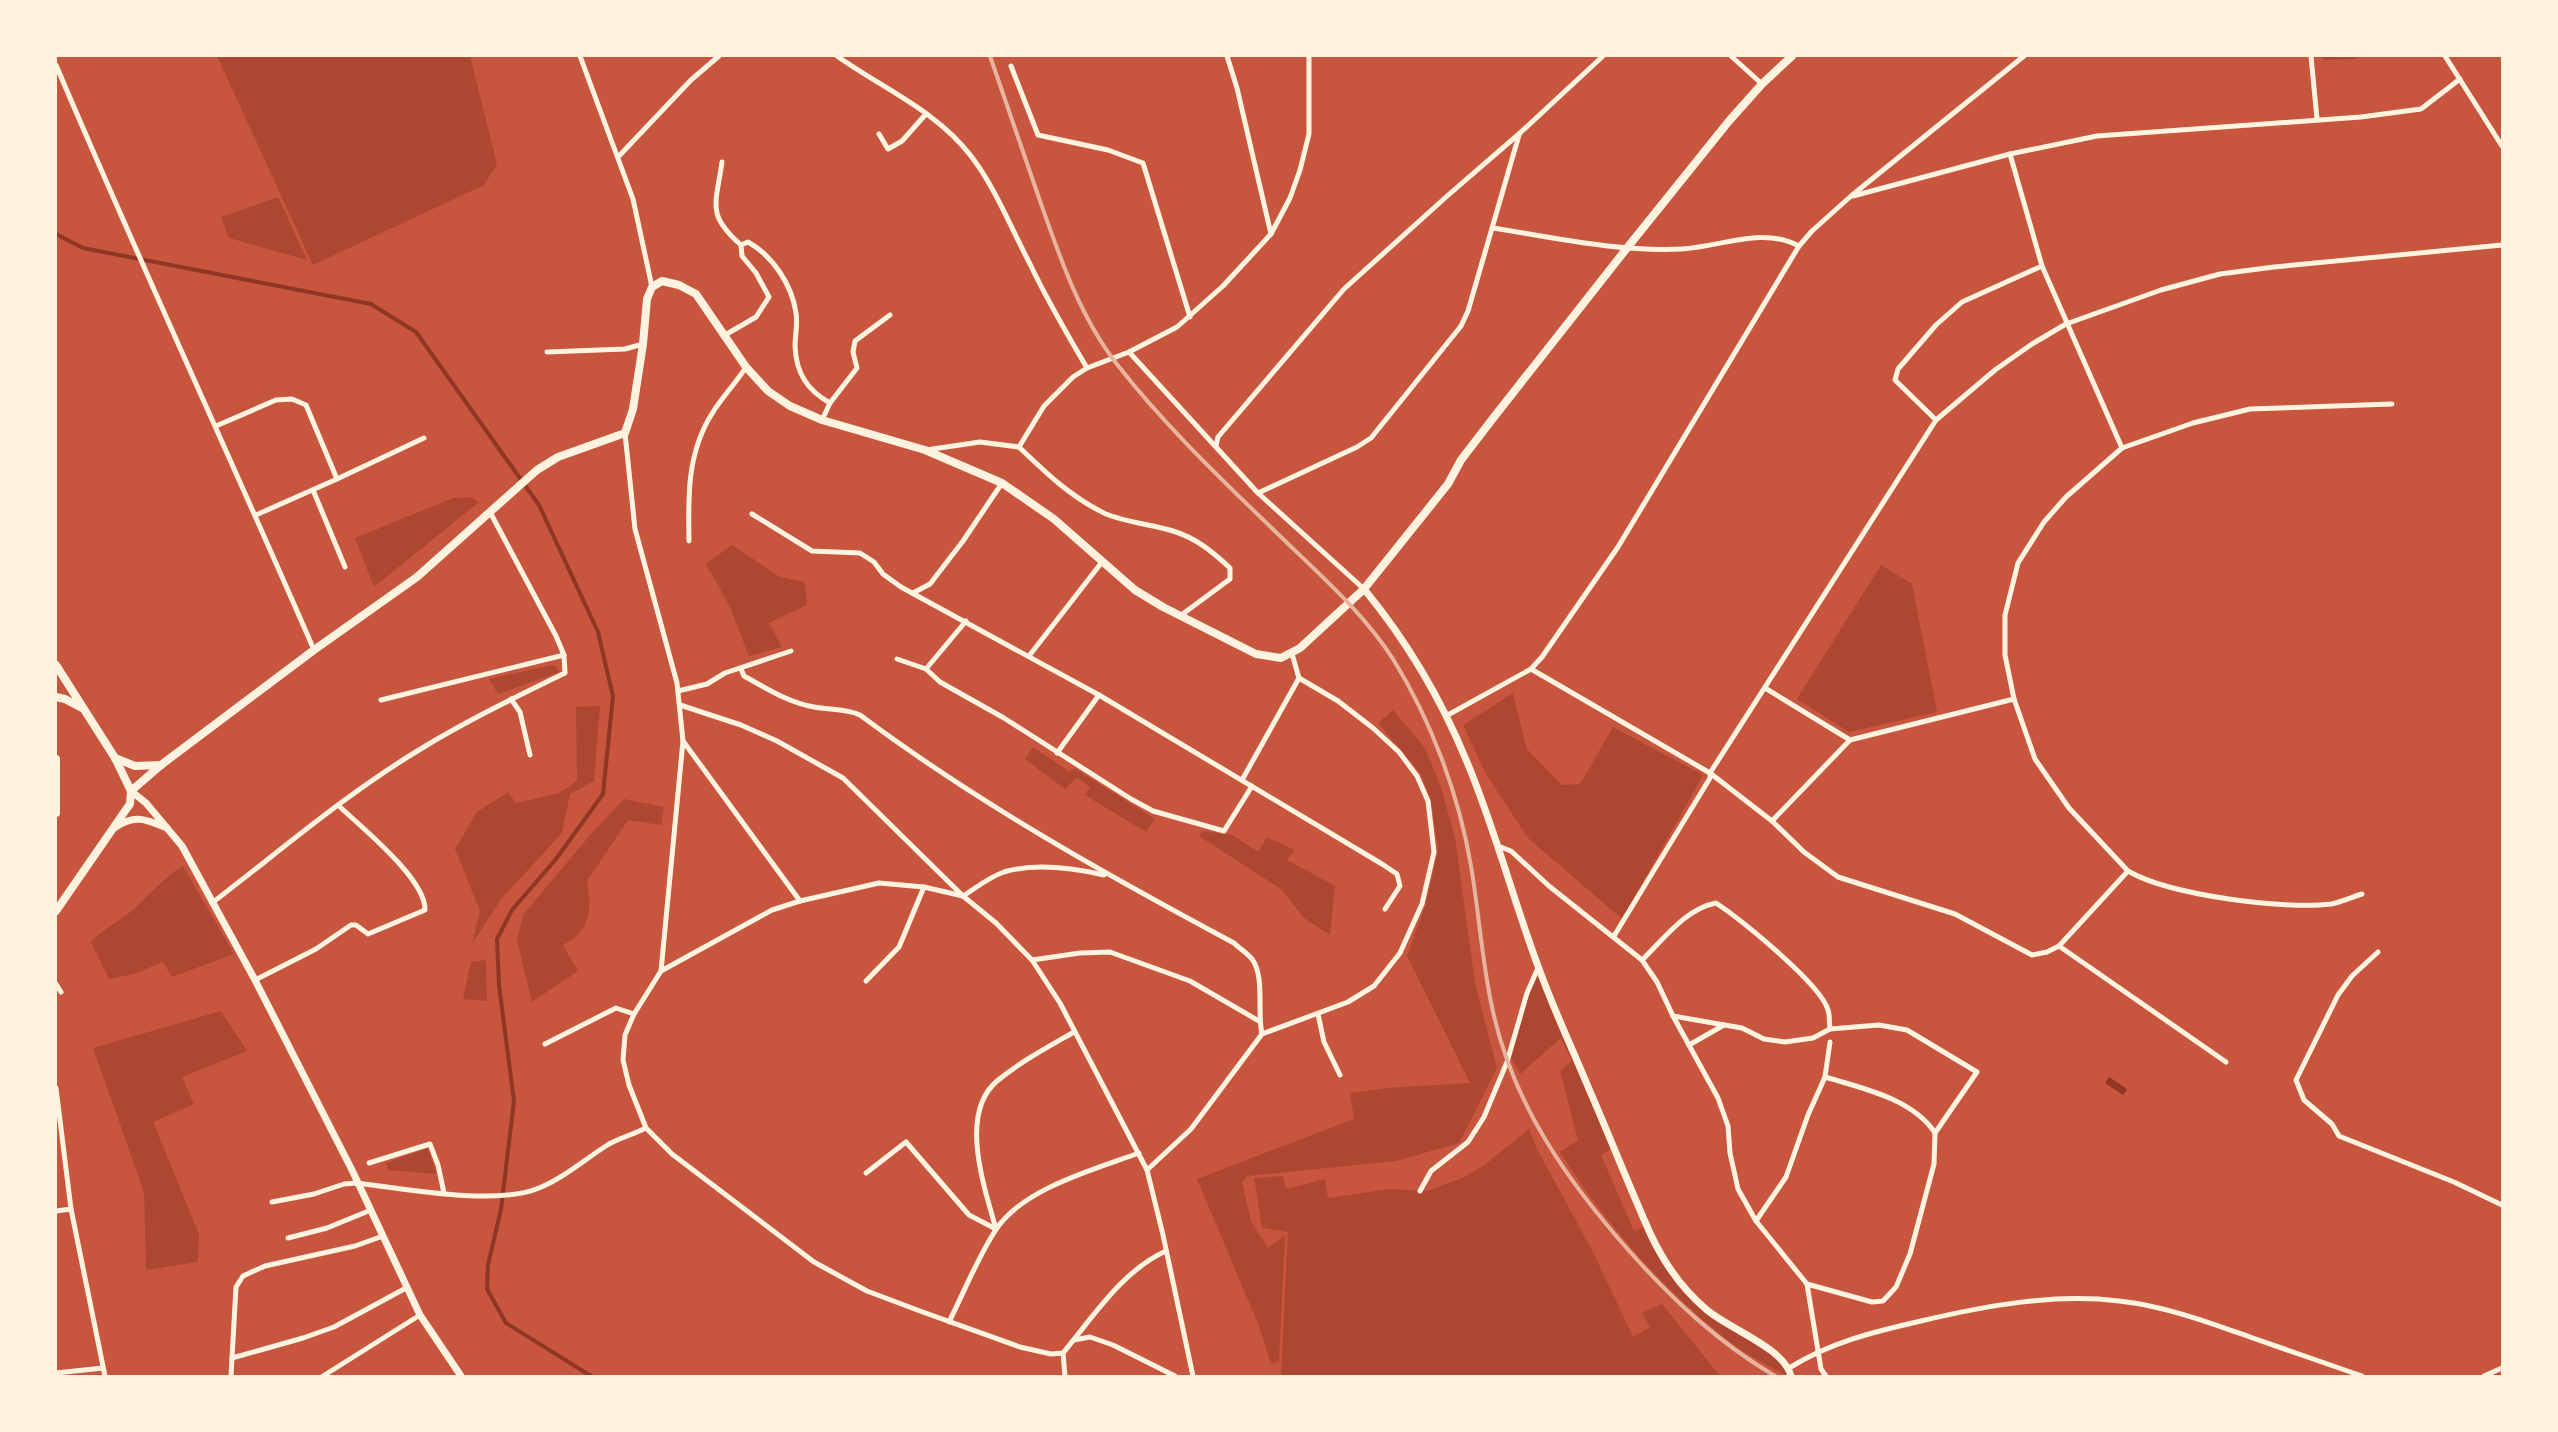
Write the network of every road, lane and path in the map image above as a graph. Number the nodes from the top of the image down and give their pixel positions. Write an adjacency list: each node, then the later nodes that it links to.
1 (580, 56): 22 (street)
2 (719, 56): 22 (street)
3 (837, 56): 16 (street)
4 (1227, 56): 26 (street)
5 (1309, 56): 26 (street)
6 (1603, 56): 18 (street)
7 (1731, 56): 15 (street)
8 (1792, 56): 15 (main road)
9 (2024, 56): 24 (street)
10 (2311, 56): 17 (street)
11 (2445, 56): 14 (street)
12 (56, 65): 46 (street)
13 (1011, 66): 34 (street)
14 (2460, 79): 17 (street); 20 (street)
15 (1762, 84): 30 (main road)
16 (926, 114): 19 (street); 41 (street)
17 (2317, 119): 21 (street)
18 (1520, 133): 25 (street); 49 (street)
19 (879, 134)
20 (2502, 146)
21 (2010, 154): 24 (street); 31 (street)
22 (619, 156): 32 (street)
23 (722, 162): 27 (street)
24 (1851, 196): 29 (street)
25 (1493, 228): 30 (street); 56 (street)
26 (1270, 234): 34 (street)
27 (741, 245): 36 (street); 42 (street)
28 (2502, 245): 35 (street)
29 (1799, 246): 30 (street); 76 (street)
30 (1627, 248): 63 (main road)
31 (2042, 266): 35 (street); 45 (street)
32 (652, 286): 36 (main road); 37 (main road)
33 (890, 315): 42 (street)
34 (1190, 317): 39 (street)
35 (2066, 324): 45 (street); 51 (street)
36 (725, 335): 40 (main road)
37 (643, 344): 38 (street); 47 (main road)
38 (547, 352)
39 (1129, 352): 41 (street); 49 (street)
40 (746, 367): 44 (main road); 60 (street)
41 (1088, 368): 50 (street)
42 (830, 403): 44 (street)
43 (2392, 404): 51 (street)
44 (822, 420): 52 (main road)
45 (1936, 420): 78 (street)
46 (216, 426): 53 (street); 59 (street)
47 (625, 433): 57 (main road); 79 (street)
48 (424, 438): 53 (street)
49 (1216, 446): 56 (street)
50 (1019, 447): 52 (street); 65 (street)
51 (2122, 448): 83 (street)
52 (925, 450): 54 (main road)
53 (337, 479): 55 (street)
54 (1002, 483): 61 (main road); 64 (street)
55 (313, 490): 59 (street); 62 (street)
56 (1258, 493): 63 (street)
57 (490, 512): 67 (main road); 70 (street)
58 (752, 514): 64 (street)
59 (256, 515): 67 (street)
60 (689, 541)
61 (1102, 562): 65 (main road); 71 (street)
62 (345, 567)
63 (1364, 589): 69 (main road); 87 (street)
64 (913, 592): 66 (street)
65 (1180, 616): 69 (main road)
66 (966, 621): 71 (street); 75 (street)
67 (314, 650): 94 (main road)
68 (791, 651): 74 (street)
69 (1292, 654): 77 (street)
70 (564, 656): 82 (street); 84 (street)
71 (1029, 656): 80 (street)
72 (897, 659): 75 (street)
73 (56, 665): 86 (main road)
74 (741, 669): 79 (street); 106 (street)
75 (926, 669): 90 (street)
76 (1532, 669): 87 (street); 95 (street)
77 (1299, 678): 96 (street); 128 (street)
78 (1765, 688): 88 (street); 95 (street)
79 (678, 691): 85 (street)
80 (1099, 695): 90 (street); 96 (street)
81 (56, 697): 86 (main road)
82 (511, 699): 91 (street); 99 (street)
83 (2014, 699): 88 (street); 105 (street)
84 (381, 700)
85 (681, 705): 89 (street); 110 (street)
86 (84, 709): 92 (main road)
87 (1446, 716): 104 (street)
88 (1850, 740): 101 (street)
89 (683, 741): 112 (street); 122 (street)
90 (1057, 753): 97 (street)
91 (530, 755)
92 (115, 758): 94 (main road); 98 (main road)
93 (56, 759): 100 (main road)
94 (161, 765): 98 (main road)
95 (1710, 772): 101 (street); 116 (street)
96 (1242, 780): 97 (street)
97 (1252, 786): 114 (street)
98 (131, 791): 102 (main road); 103 (street)
99 (339, 806): 113 (street); 123 (street)
100 (56, 813)
101 (1772, 821): 117 (street)
102 (113, 828): 103 (street); 108 (main road)
103 (170, 829): 113 (street)
104 (1498, 846): 116 (street); 121 (street)
105 (2128, 870): 109 (street); 117 (street)
106 (1109, 876): 110 (street); 130 (street)
107 (924, 887): 110 (street); 112 (street); 124 (street)
108 (68, 894): 111 (main road); 115 (main road)
109 (2362, 894)
110 (963, 896): 119 (street)
111 (56, 899)
112 (800, 901): 122 (street)
113 (212, 903): 123 (street)
114 (1385, 909)
115 (56, 912)
116 (1614, 936): 120 (street)
117 (2059, 946): 138 (street)
118 (2378, 952): 152 (street)
119 (1032, 960): 130 (street); 133 (street)
120 (1642, 960): 129 (street); 132 (street)
121 (1538, 968): 149 (street); 170 (street)
122 (661, 971): 127 (street)
123 (255, 980): 148 (street)
124 (866, 981)
125 (56, 984): 126 (street)
126 (61, 992)
127 (634, 1014): 136 (street); 142 (street)
128 (1318, 1014): 134 (street); 139 (street)
129 (1673, 1016): 131 (street); 137 (street)
130 (1259, 1021): 134 (street)
131 (1724, 1025): 132 (street); 137 (street)
132 (1830, 1029): 143 (street)
133 (1074, 1032): 144 (street); 157 (street)
134 (1262, 1034): 146 (street)
135 (1830, 1042): 140 (street)
136 (545, 1044)
137 (1689, 1045): 156 (street)
138 (2226, 1062)
139 (1340, 1075)
140 (1825, 1077): 143 (street); 156 (street)
141 (56, 1088): 153 (street)
142 (646, 1128): 150 (street); 164 (street)
143 (1935, 1133): 161 (street)
144 (1139, 1153): 146 (street); 157 (street)
145 (369, 1163): 150 (street)
146 (1147, 1170): 160 (street)
147 (866, 1173): 157 (street)
148 (357, 1183): 150 (street); 151 (street); 154 (street)
149 (1420, 1191)
150 (444, 1193)
151 (272, 1202)
152 (2502, 1204)
153 (71, 1209): 155 (street); 169 (street)
154 (371, 1210): 158 (street); 159 (street)
155 (56, 1211)
156 (1756, 1221): 161 (street)
157 (996, 1229): 164 (street)
158 (383, 1236): 162 (street); 168 (street)
159 (288, 1238)
160 (1166, 1251): 165 (street); 179 (street)
161 (1807, 1284): 166 (street)
162 (406, 1288): 163 (street); 168 (street)
163 (420, 1314): 175 (street); 176 (street)
164 (949, 1322): 167 (street)
165 (1074, 1340): 167 (street); 178 (street)
166 (1819, 1350): 170 (street); 181 (street); 182 (street)
167 (1063, 1353): 177 (street)
168 (232, 1358): 174 (street)
169 (103, 1368): 172 (street); 173 (street)
170 (1789, 1368): 180 (street)
171 (2502, 1368): 183 (street)
172 (56, 1373)
173 (105, 1377)
174 (231, 1377)
175 (323, 1377)
176 (461, 1377)
177 (1065, 1377)
178 (1175, 1377)
179 (1193, 1377)
180 (1791, 1377)
181 (1826, 1377)
182 (2362, 1377)
183 (2484, 1377)

